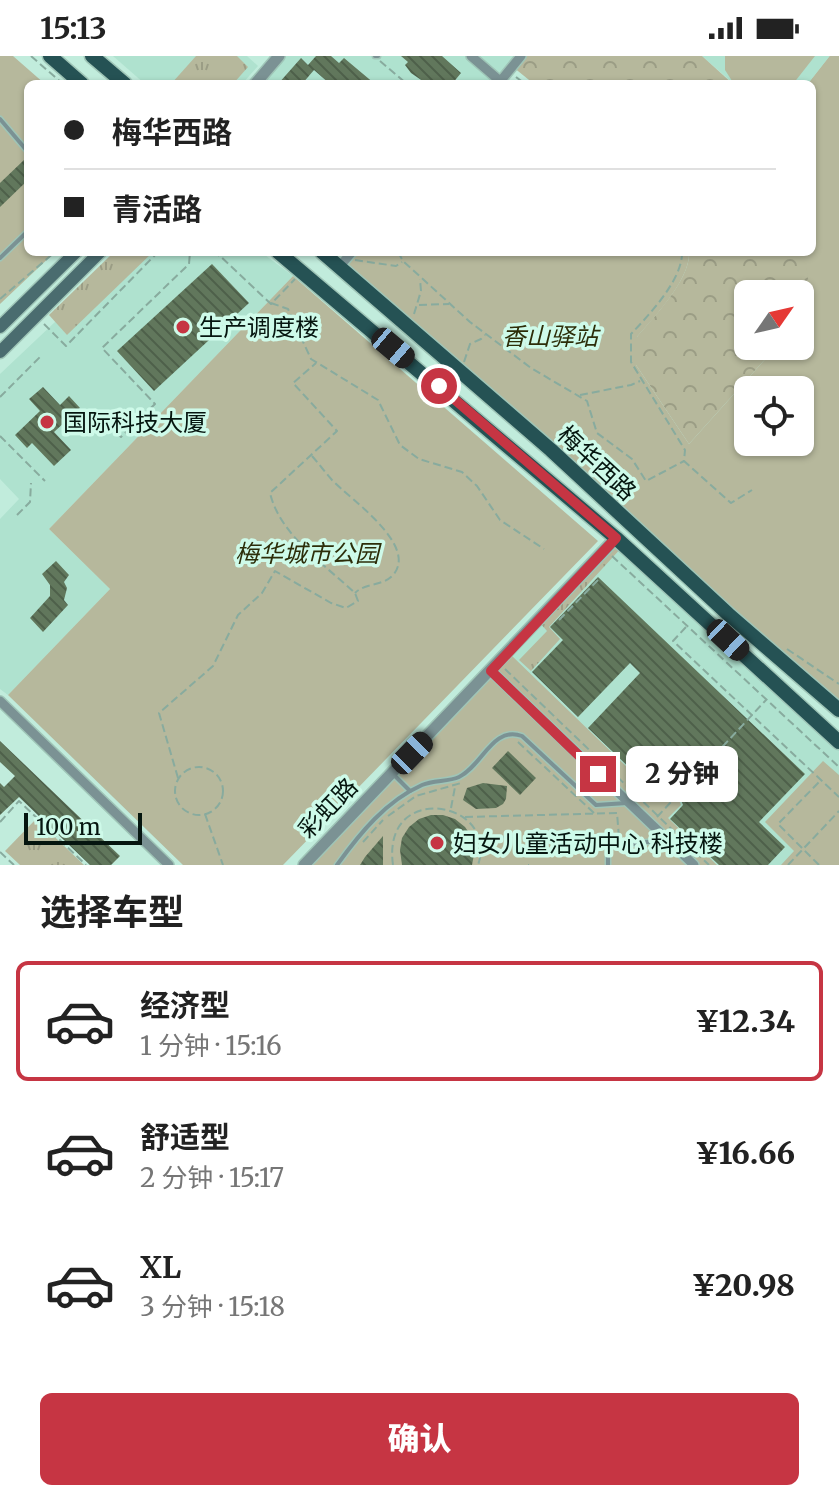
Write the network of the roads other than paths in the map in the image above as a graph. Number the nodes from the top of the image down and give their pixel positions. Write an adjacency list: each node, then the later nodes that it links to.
1 (50, 56): 6 (main road)
2 (92, 56): 7 (main road)
3 (279, 56): 8 (street)
4 (471, 56): 9 (street)
5 (521, 56): 10 (street)
6 (77, 80)
7 (120, 80)
8 (258, 80)
9 (497, 80)
10 (501, 80)
11 (0, 119): 12 (lane)
12 (24, 147)
13 (24, 235): 17 (lane)
14 (72, 256): 19 (main road)
15 (96, 256): 20 (main road)
16 (283, 256): 21 (main road, 梅华西路)
17 (0, 258)
18 (346, 259): 24 (main road, 梅华西路)
19 (0, 327)
20 (0, 352)
21 (616, 538): 22 (street, 彩虹路); 25 (main road, 梅华西路)
22 (494, 667): 26 (street, 彩虹路); 28 (street)
23 (0, 701): 30 (street)
24 (839, 710)
25 (839, 742)
26 (392, 773): 27 (lane); 31 (street, 彩虹路)
27 (410, 791): 28 (lane); 32 (lane)
28 (629, 803): 29 (street)
29 (667, 840): 33 (lane); 34 (street)
30 (169, 865)
31 (304, 865)
32 (337, 865)
33 (608, 865)
34 (694, 865)

